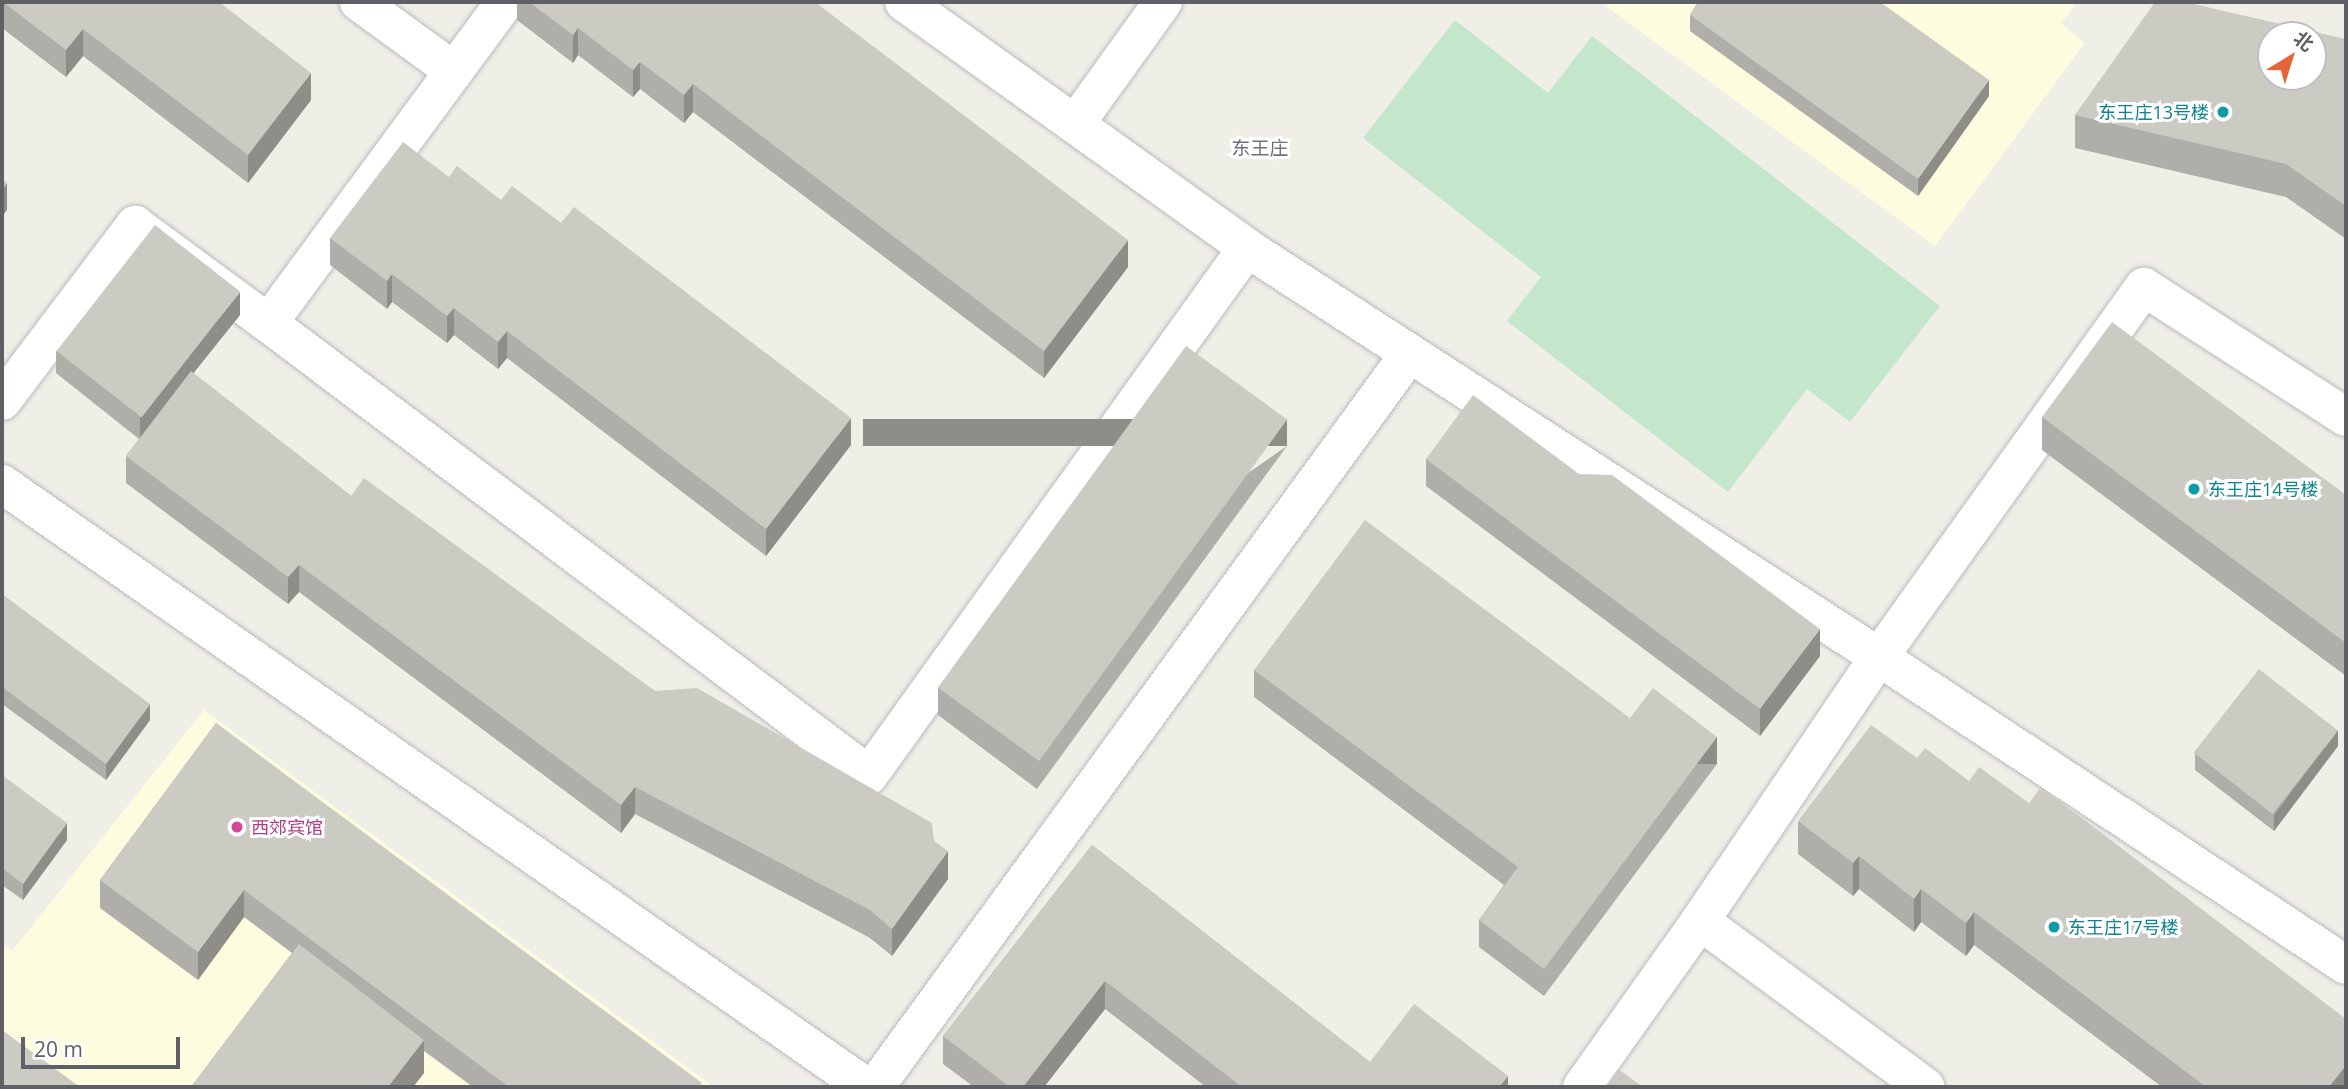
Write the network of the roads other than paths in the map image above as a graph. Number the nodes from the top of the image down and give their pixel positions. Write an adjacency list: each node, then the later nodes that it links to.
1 (359, 2): 5 (street)
2 (505, 2): 5 (street)
3 (904, 2): 6 (street)
4 (1163, 2): 6 (street)
5 (454, 72): 8 (street)
6 (1076, 123): 7 (street)
7 (1247, 248): 8 (street); 9 (street)
8 (268, 323): 10 (street)
9 (1410, 353): 13 (street); 18 (street)
10 (2, 401)
11 (2346, 417): 13 (street)
12 (2, 484): 17 (street)
13 (1879, 657): 14 (street); 15 (street)
14 (1700, 921): 16 (street); 19 (street)
15 (2346, 965)
16 (1902, 1080)
17 (866, 1087)
18 (875, 1087)
19 (1582, 1087)

